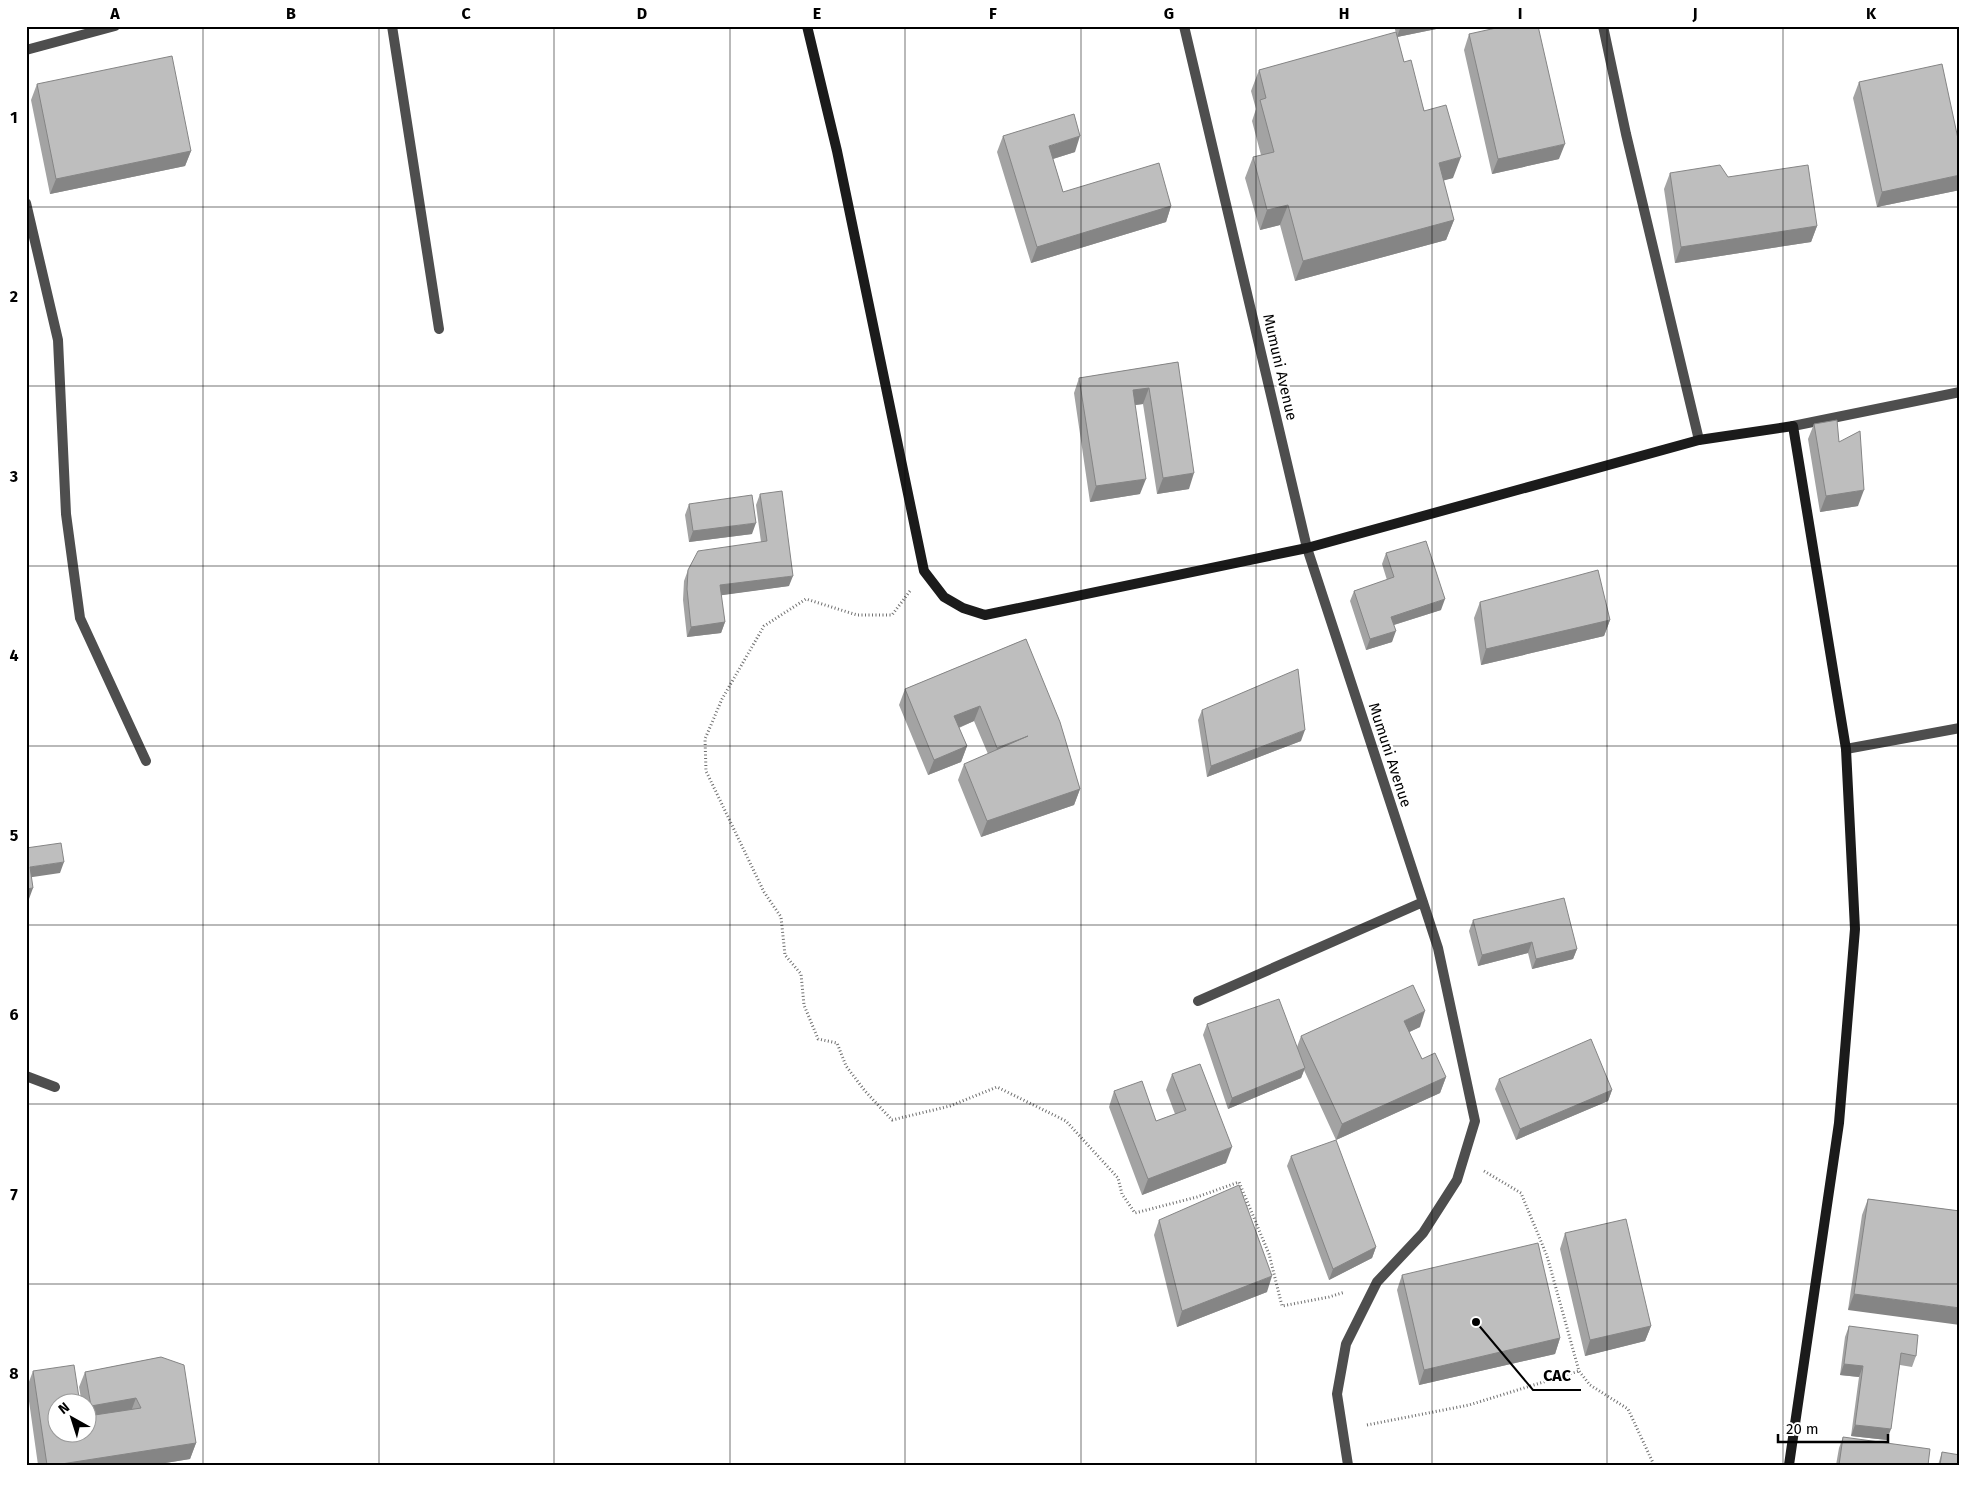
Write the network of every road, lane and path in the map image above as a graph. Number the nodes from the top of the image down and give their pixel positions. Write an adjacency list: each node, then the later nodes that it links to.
1 (115, 26): 6 (street)
2 (392, 26): 8 (street)
3 (807, 26): 13 (street)
4 (1184, 26): 12 (street, Mumuni Avenue)
5 (1603, 26): 11 (street)
6 (26, 50)
7 (26, 203): 16 (street)
8 (438, 329)
9 (1960, 392): 10 (street)
10 (1793, 426): 11 (street); 15 (street)
11 (1698, 440): 12 (street)
12 (1307, 548): 13 (street); 17 (street, Mumuni Avenue)
13 (924, 571): 22 (path)
14 (1960, 728): 15 (street)
15 (1846, 749): 27 (street)
16 (146, 761)
17 (1423, 902): 18 (street); 21 (street, Mumuni Avenue)
18 (1198, 1001)
19 (26, 1076): 20 (street)
20 (55, 1087)
21 (1462, 1164): 22 (street, Mumuni Avenue); 23 (path)
22 (1377, 1282): 24 (street, Mumuni Avenue)
23 (1579, 1371): 24 (path); 26 (path)
24 (1342, 1430): 25 (street, Mumuni Avenue)
25 (1348, 1465)
26 (1654, 1465)
27 (1789, 1465)

